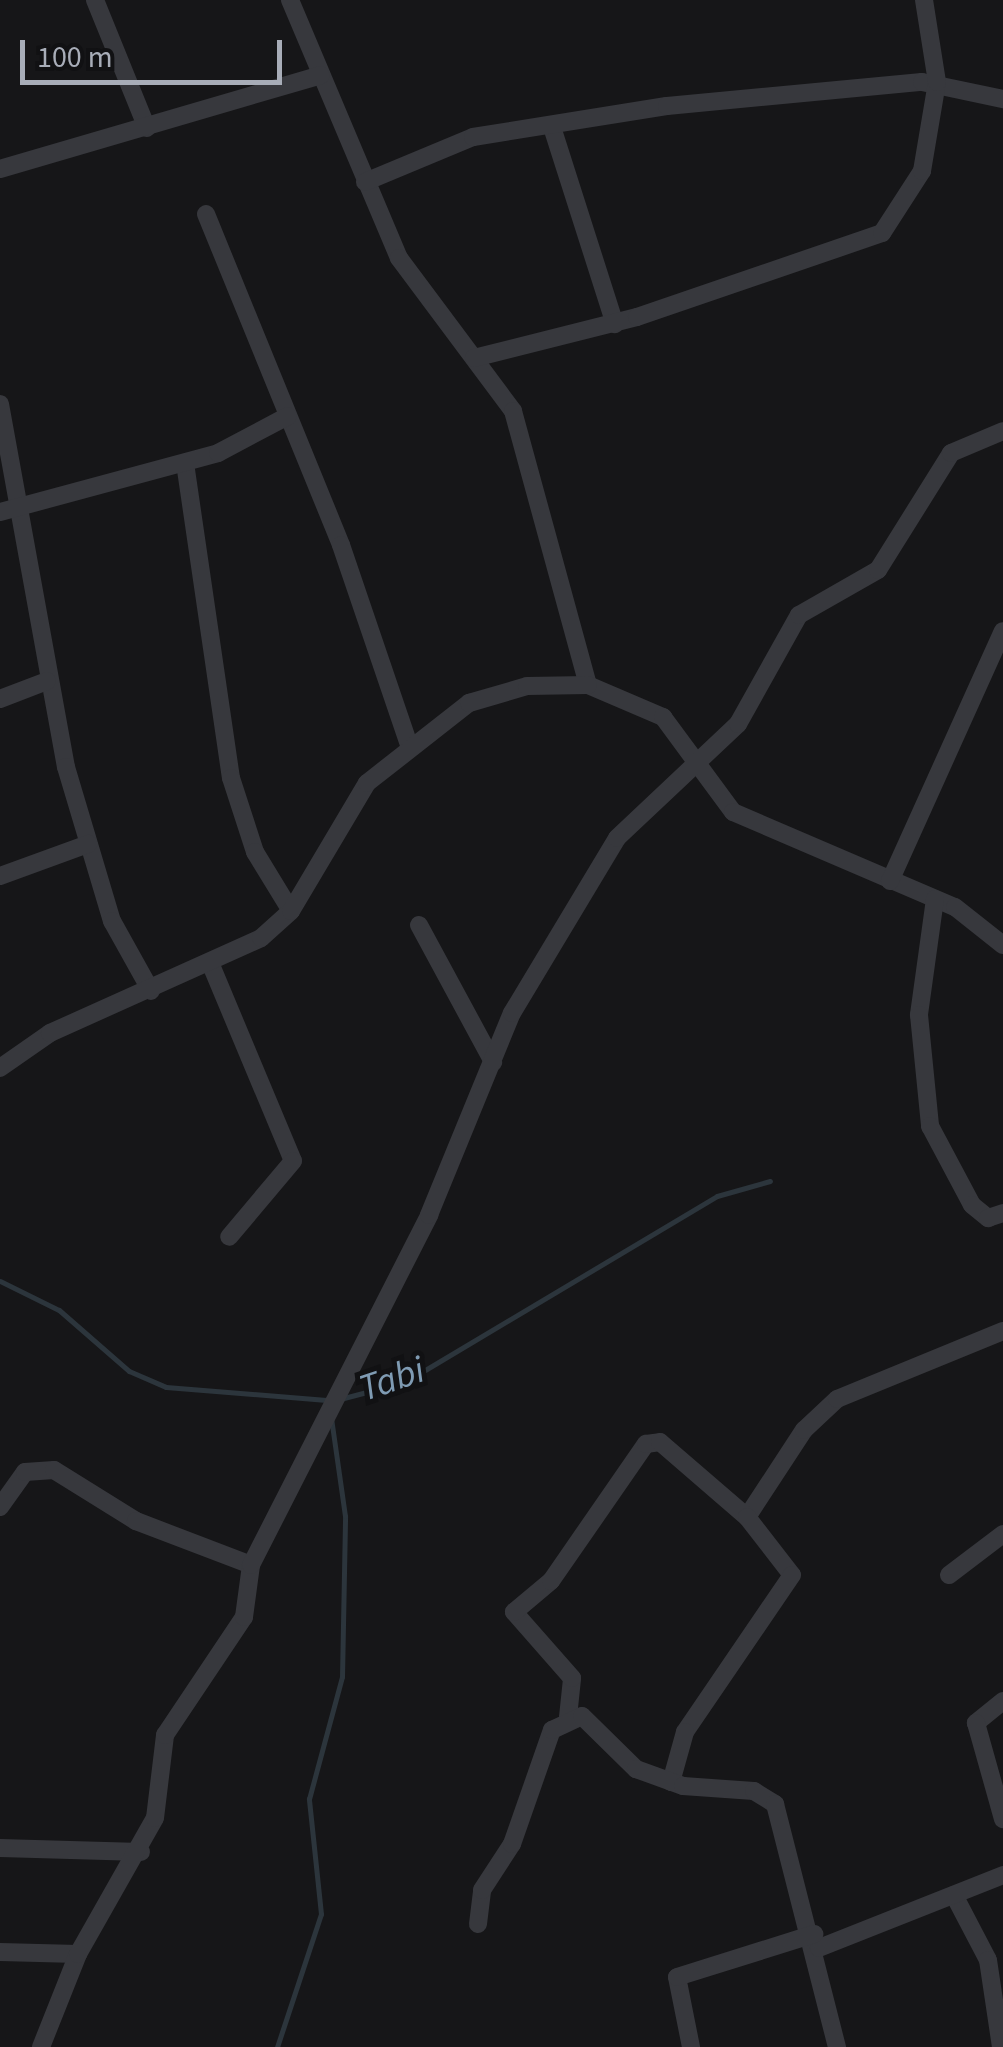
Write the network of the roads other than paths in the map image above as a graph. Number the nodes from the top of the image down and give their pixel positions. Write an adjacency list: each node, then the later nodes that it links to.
1 (95, 0): 8 (street)
2 (290, 0): 4 (street)
3 (924, 0): 5 (street)
4 (321, 75): 8 (street); 10 (street)
5 (938, 82): 6 (street); 7 (street); 12 (street)
6 (1003, 99)
7 (552, 127): 10 (street); 12 (street)
8 (147, 128): 9 (street)
9 (0, 169)
10 (365, 182): 13 (street)
11 (206, 214): 15 (street)
12 (615, 324): 13 (street)
13 (474, 358): 22 (street)
14 (0, 404): 18 (street)
15 (288, 416): 17 (street); 24 (street)
16 (1003, 431): 25 (street)
17 (185, 463): 18 (street); 30 (street)
18 (20, 508): 19 (street); 21 (street)
19 (0, 512)
20 (1003, 631): 28 (street)
21 (46, 681): 23 (street); 26 (street)
22 (588, 684): 24 (street); 25 (street)
23 (0, 699)
24 (410, 748): 30 (street)
25 (698, 758): 28 (street); 35 (street)
26 (88, 844): 27 (street); 34 (street)
27 (0, 876)
28 (890, 881): 29 (street)
29 (935, 899): 32 (street); 37 (street)
30 (291, 911): 33 (street)
31 (419, 924): 35 (street)
32 (1003, 946)
33 (211, 966): 34 (street); 38 (street)
34 (151, 991): 36 (street)
35 (492, 1062): 43 (street)
36 (0, 1068)
37 (1003, 1214)
38 (229, 1237)
39 (1003, 1331): 41 (street)
40 (0, 1507): 43 (street)
41 (747, 1517): 46 (street); 47 (street)
42 (1003, 1534): 44 (street)
43 (252, 1565): 50 (street)
44 (949, 1575)
45 (1003, 1701): 48 (street)
46 (568, 1717): 47 (street); 53 (street)
47 (672, 1782): 54 (street)
48 (1003, 1819)
49 (0, 1848): 50 (street)
50 (141, 1852): 56 (street)
51 (1003, 1876): 52 (street)
52 (954, 1895): 54 (street); 60 (street)
53 (478, 1924)
54 (817, 1941): 58 (street); 59 (street)
55 (0, 1952): 56 (street)
56 (78, 1954): 57 (street)
57 (41, 2047)
58 (691, 2047)
59 (837, 2047)
60 (1001, 2047)

